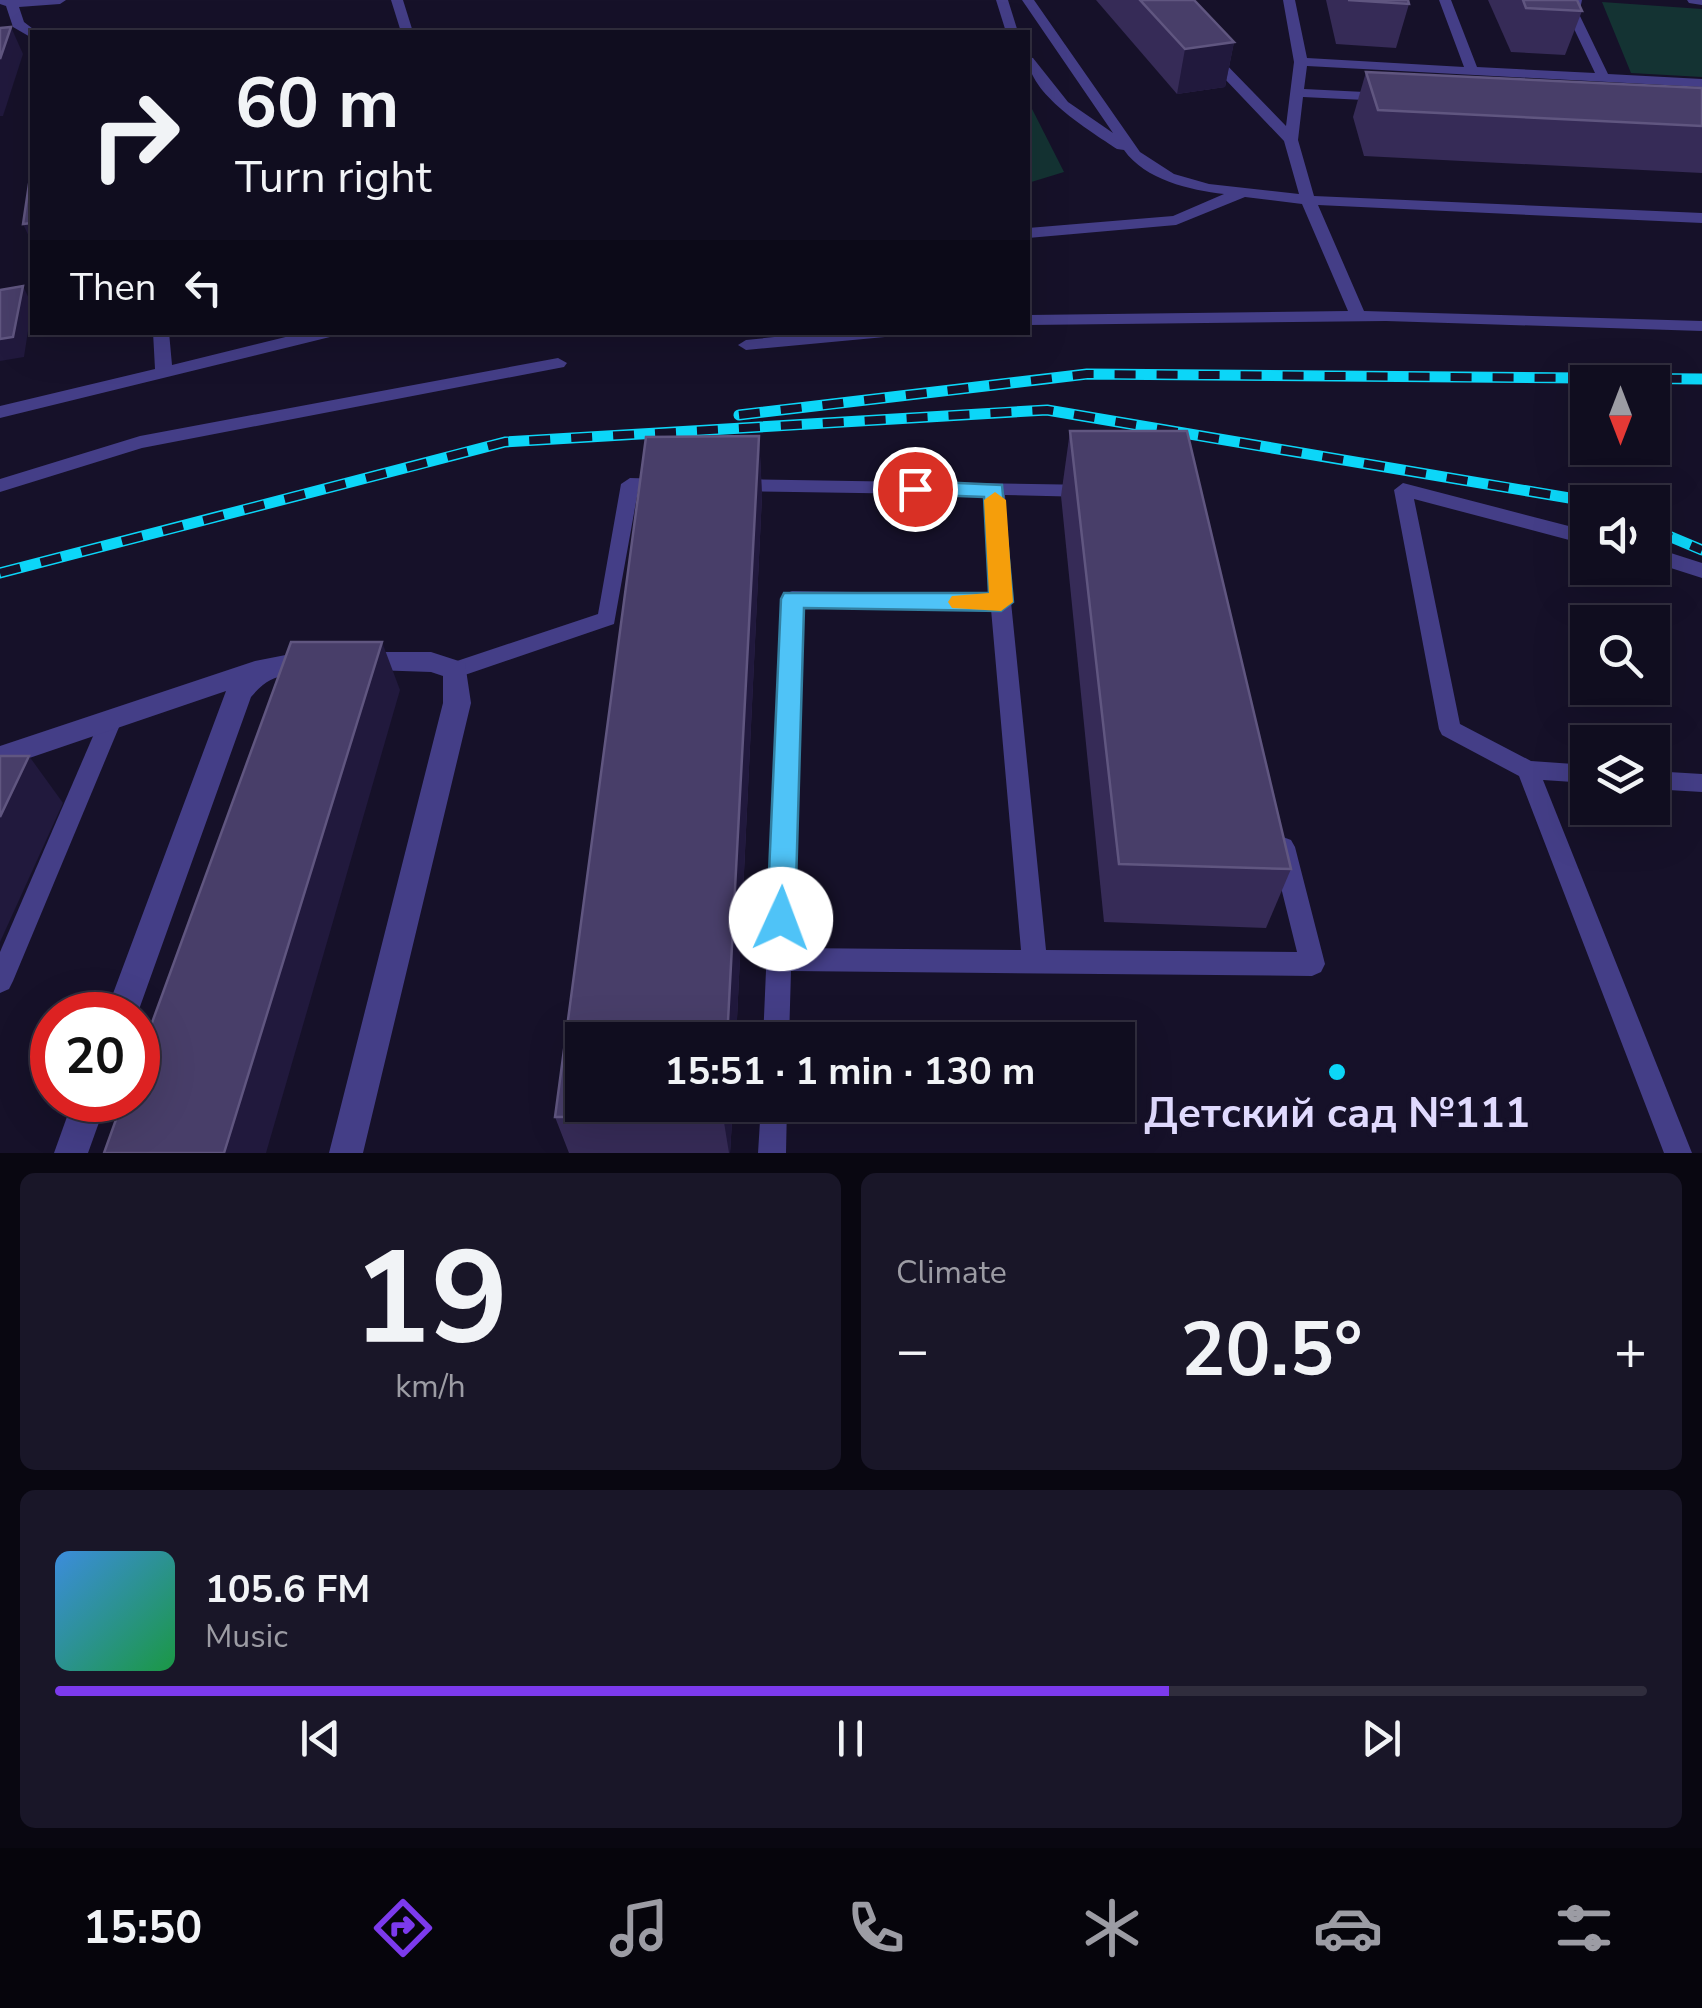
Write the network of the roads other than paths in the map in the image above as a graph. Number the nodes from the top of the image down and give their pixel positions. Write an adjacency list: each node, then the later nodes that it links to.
1 (60, 0): 10 (lane)
2 (397, 0): 11 (lane)
3 (1002, 0): 12 (lane)
4 (1028, 0): 23 (lane)
5 (1289, 0): 15 (lane)
6 (1445, 0): 17 (lane)
7 (1576, 0): 18 (lane)
8 (1693, 0): 9 (lane)
9 (1702, 0)
10 (6, 2): 13 (lane)
11 (406, 30)
12 (1011, 30)
13 (30, 33)
14 (1195, 40): 22 (lane)
15 (1302, 62): 17 (lane); 20 (lane)
16 (1030, 64): 23 (lane)
17 (1472, 71): 18 (lane)
18 (1603, 76): 19 (lane)
19 (1702, 83)
20 (1300, 92): 21 (lane); 22 (lane)
21 (1396, 98)
22 (1291, 140): 25 (lane)
23 (1135, 156): 24 (lane)
24 (1243, 192): 25 (lane); 27 (lane)
25 (1308, 200): 26 (lane); 28 (lane)
26 (1702, 218)
27 (1030, 232)
28 (1358, 316): 29 (lane); 30 (lane)
29 (1030, 320)
30 (1702, 326)
31 (162, 335): 36 (lane)
32 (318, 335): 36 (lane)
33 (855, 335): 34 (lane)
34 (746, 346)
35 (558, 363): 40 (lane)
36 (164, 373): 37 (lane)
37 (0, 412)
38 (686, 485): 47 (lane)
39 (722, 485): 41 (lane)
40 (0, 486)
41 (995, 490): 42 (lane); 46 (lane)
42 (1113, 490)
43 (1570, 533): 51 (lane)
44 (1670, 560): 45 (lane)
45 (1702, 571)
46 (1001, 602): 56 (lane); 57 (lane)
47 (456, 670): 48 (street); 64 (street)
48 (255, 671): 49 (street); 59 (street)
49 (111, 720): 50 (street); 58 (lane)
50 (0, 757)
51 (1528, 770): 52 (lane); 66 (lane)
52 (1570, 773)
53 (1670, 781): 54 (lane)
54 (1702, 784)
55 (1279, 832): 57 (lane)
56 (780, 959): 57 (lane); 60 (lane)
57 (1035, 961)
58 (0, 981)
59 (129, 992)
60 (777, 1022)
61 (82, 1122): 63 (street)
62 (773, 1122): 65 (lane)
63 (71, 1153)
64 (346, 1153)
65 (772, 1153)
66 (1678, 1153)

